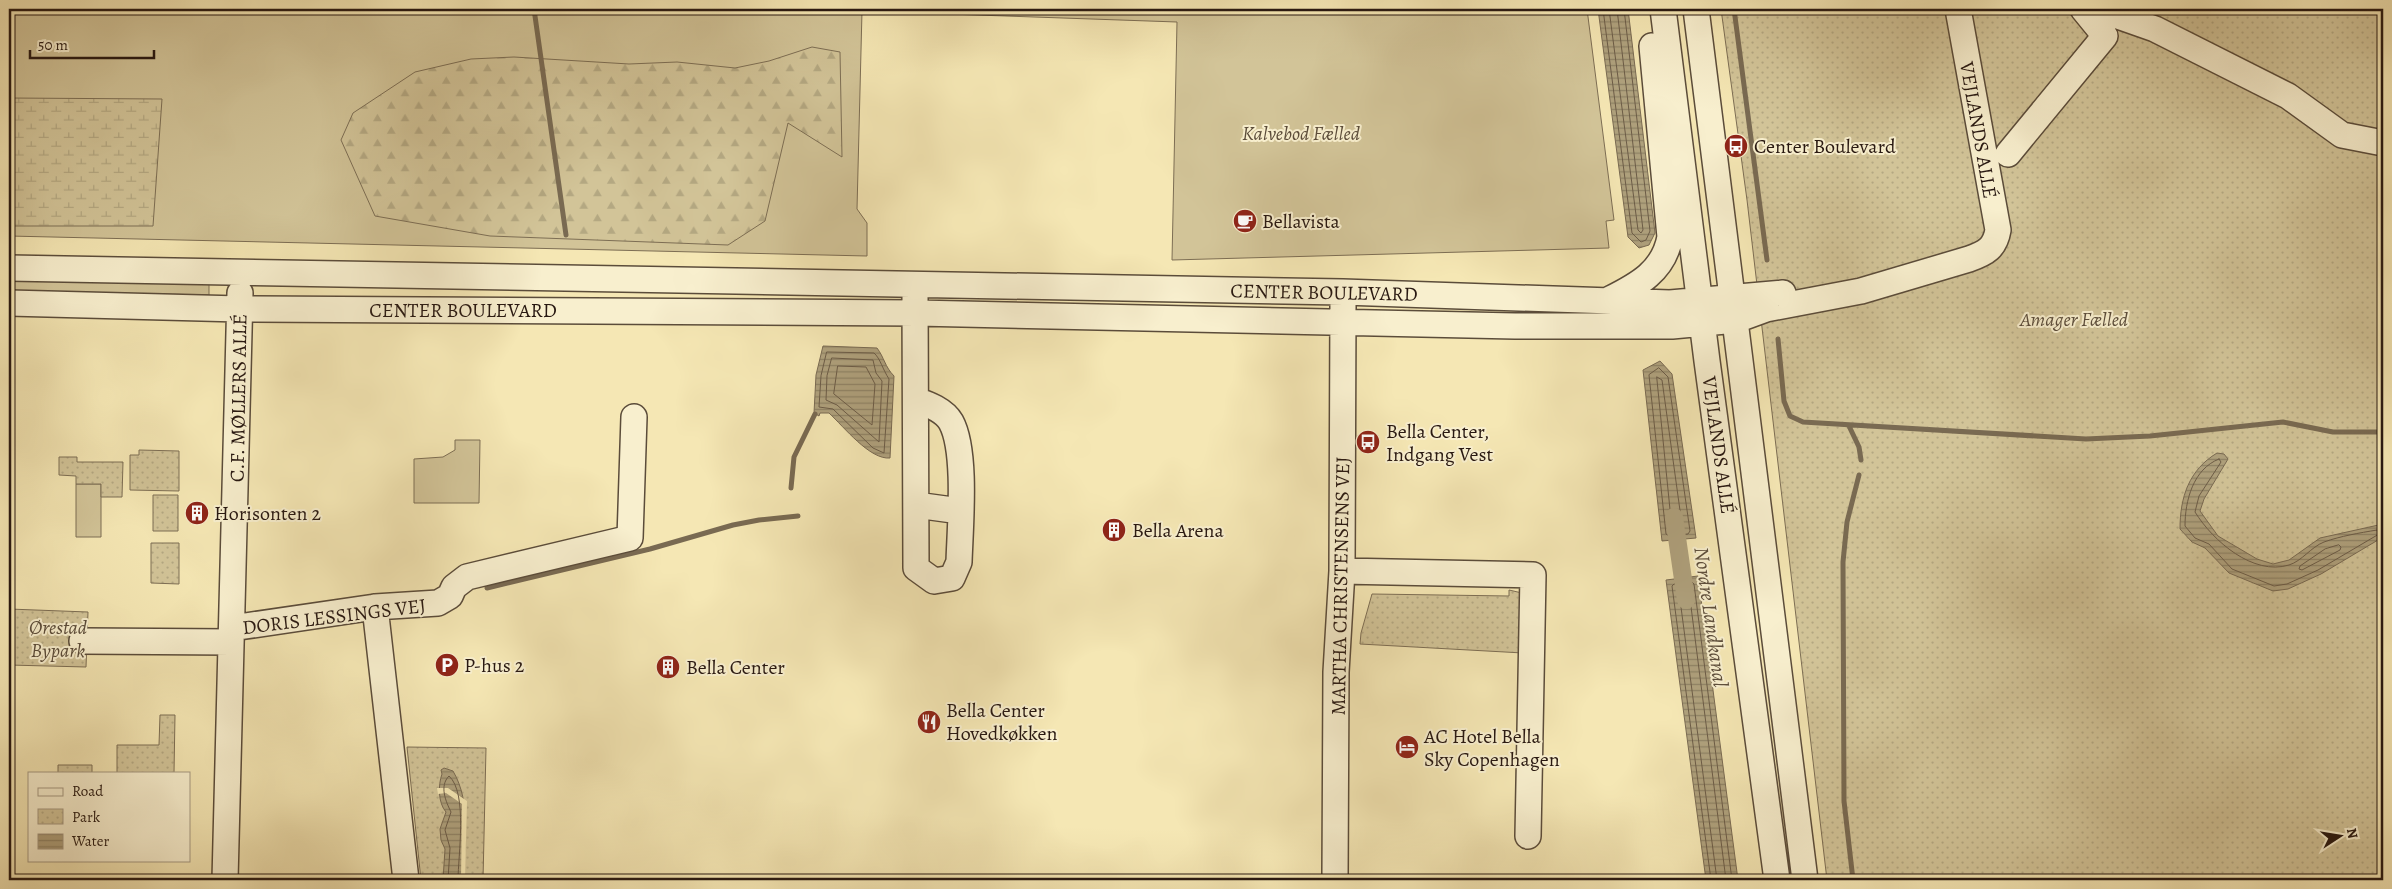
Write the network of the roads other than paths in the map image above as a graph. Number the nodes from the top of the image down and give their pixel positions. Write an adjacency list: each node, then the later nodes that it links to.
1 (1655, 9): 13 (street)
2 (1664, 9): 16 (street, VEJLANDS ALLÉ)
3 (1696, 9): 16 (street, VEJLANDS ALLÉ)
4 (1958, 9): 16 (street, VEJLANDS ALLÉ)
5 (2084, 9): 8 (street)
6 (2098, 9): 7 (street)
7 (2383, 143)
8 (2008, 154)
9 (9, 268): 10 (street, CENTER BOULEVARD)
10 (241, 273): 11 (street, CENTER BOULEVARD); 15 (street, C.F. MØLLERS ALLÉ)
11 (914, 285): 12 (street, CENTER BOULEVARD); 17 (street)
12 (1344, 292): 13 (street, CENTER BOULEVARD); 18 (street, MARTHA CHRISTENSENS VEJ)
13 (1609, 300): 16 (street, CENTER BOULEVARD)
14 (9, 303): 15 (street, CENTER BOULEVARD)
15 (240, 309): 17 (street, CENTER BOULEVARD); 25 (street, C.F. MØLLERS ALLÉ)
16 (1719, 313): 18 (street, CENTER BOULEVARD); 31 (street, VEJLANDS ALLÉ); 32 (street, VEJLANDS ALLÉ)
17 (917, 314): 18 (street, CENTER BOULEVARD); 19 (street)
18 (1343, 322): 23 (street, MARTHA CHRISTENSENS VEJ)
19 (916, 400): 21 (street); 22 (street)
20 (634, 417): 24 (street, DORIS LESSINGS VEJ)
21 (916, 505): 22 (street); 22 (street)
22 (960, 512)
23 (1342, 570): 27 (street); 30 (street, MARTHA CHRISTENSENS VEJ)
24 (376, 607): 25 (street, DORIS LESSINGS VEJ); 29 (street)
25 (232, 635): 26 (street); 28 (street, C.F. MØLLERS ALLÉ)
26 (82, 641)
27 (1528, 836)
28 (225, 880)
29 (406, 880)
30 (1336, 880)
31 (1777, 880)
32 (1806, 880)

